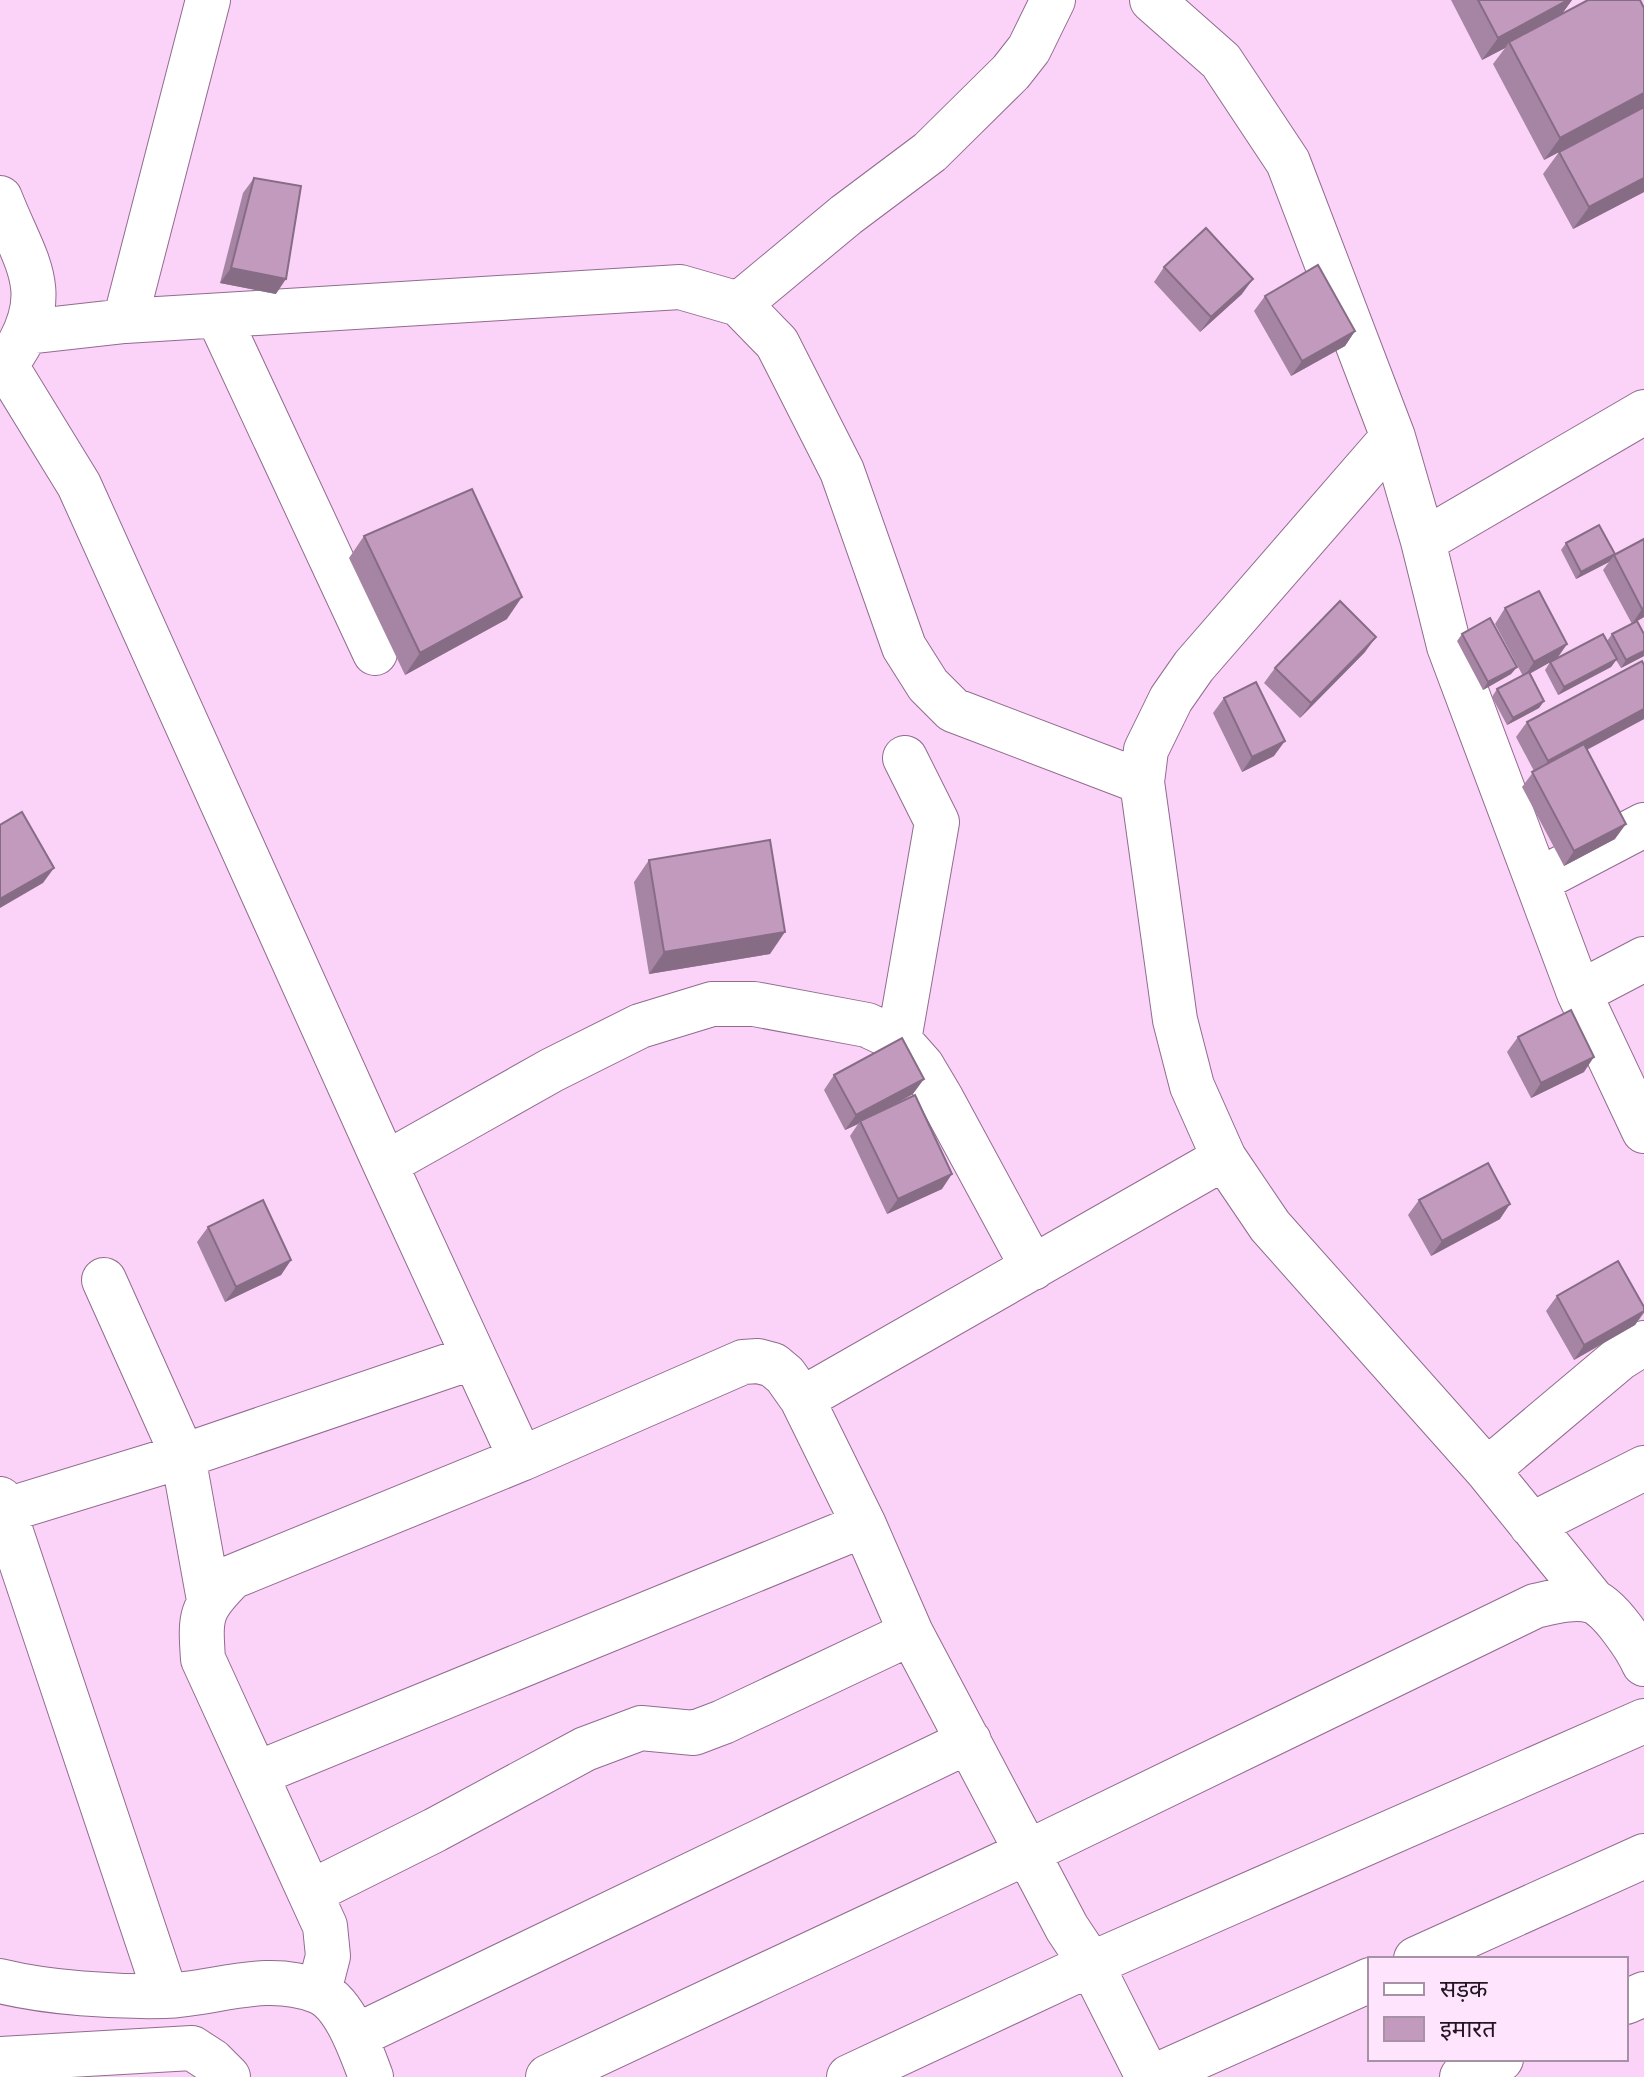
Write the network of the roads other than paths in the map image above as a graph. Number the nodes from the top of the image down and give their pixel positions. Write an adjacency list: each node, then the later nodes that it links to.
1 (208, 0): 7 (street)
2 (1053, 0): 5 (street)
3 (1152, 0): 10 (street)
4 (0, 198): 8 (street)
5 (739, 304): 6 (street); 14 (street)
6 (218, 316): 7 (street); 12 (street)
7 (125, 321): 8 (street)
8 (11, 356): 23 (street)
9 (1644, 412): 11 (street)
10 (1393, 437): 11 (street); 14 (street)
11 (1423, 541): 16 (street)
12 (375, 653)
13 (905, 758): 19 (street)
14 (1142, 782): 22 (street)
15 (1644, 825): 16 (street)
16 (1537, 881): 18 (street)
17 (1644, 959): 18 (street)
18 (1579, 993): 20 (street)
19 (899, 1040): 23 (street); 24 (street)
20 (1628, 1054): 21 (street)
21 (1644, 1131)
22 (1224, 1158): 24 (street); 32 (street)
23 (385, 1164): 27 (street)
24 (1033, 1268): 28 (street)
25 (104, 1280): 29 (street)
26 (1644, 1343): 32 (street)
27 (474, 1357): 29 (street); 30 (street)
28 (802, 1399): 30 (street); 34 (street)
29 (183, 1456): 33 (street); 36 (street)
30 (521, 1459): 36 (street)
31 (1644, 1468): 35 (street)
32 (1487, 1470): 35 (street)
33 (1, 1507): 51 (street)
34 (864, 1525): 38 (street); 42 (street)
35 (1531, 1525): 37 (street)
36 (209, 1600): 42 (street)
37 (1594, 1602): 39 (street); 43 (street)
38 (911, 1633): 41 (street); 45 (street)
39 (1644, 1664)
40 (1644, 1721): 47 (street)
41 (969, 1741): 43 (street); 52 (street)
42 (256, 1774): 45 (street)
43 (1028, 1852): 47 (street); 57 (street)
44 (1644, 1856): 46 (street)
45 (311, 1892): 50 (street)
46 (1420, 1957)
47 (1091, 1964): 58 (street); 59 (street)
48 (1368, 1981): 59 (street)
49 (12, 1990): 51 (street)
50 (319, 1991): 51 (street); 52 (street)
51 (166, 1996)
52 (356, 2036): 56 (street)
53 (0, 2059): 55 (street)
54 (1497, 2061): 60 (street)
55 (228, 2077)
56 (371, 2077)
57 (548, 2077)
58 (849, 2077)
59 (1150, 2077)
60 (1462, 2077)

